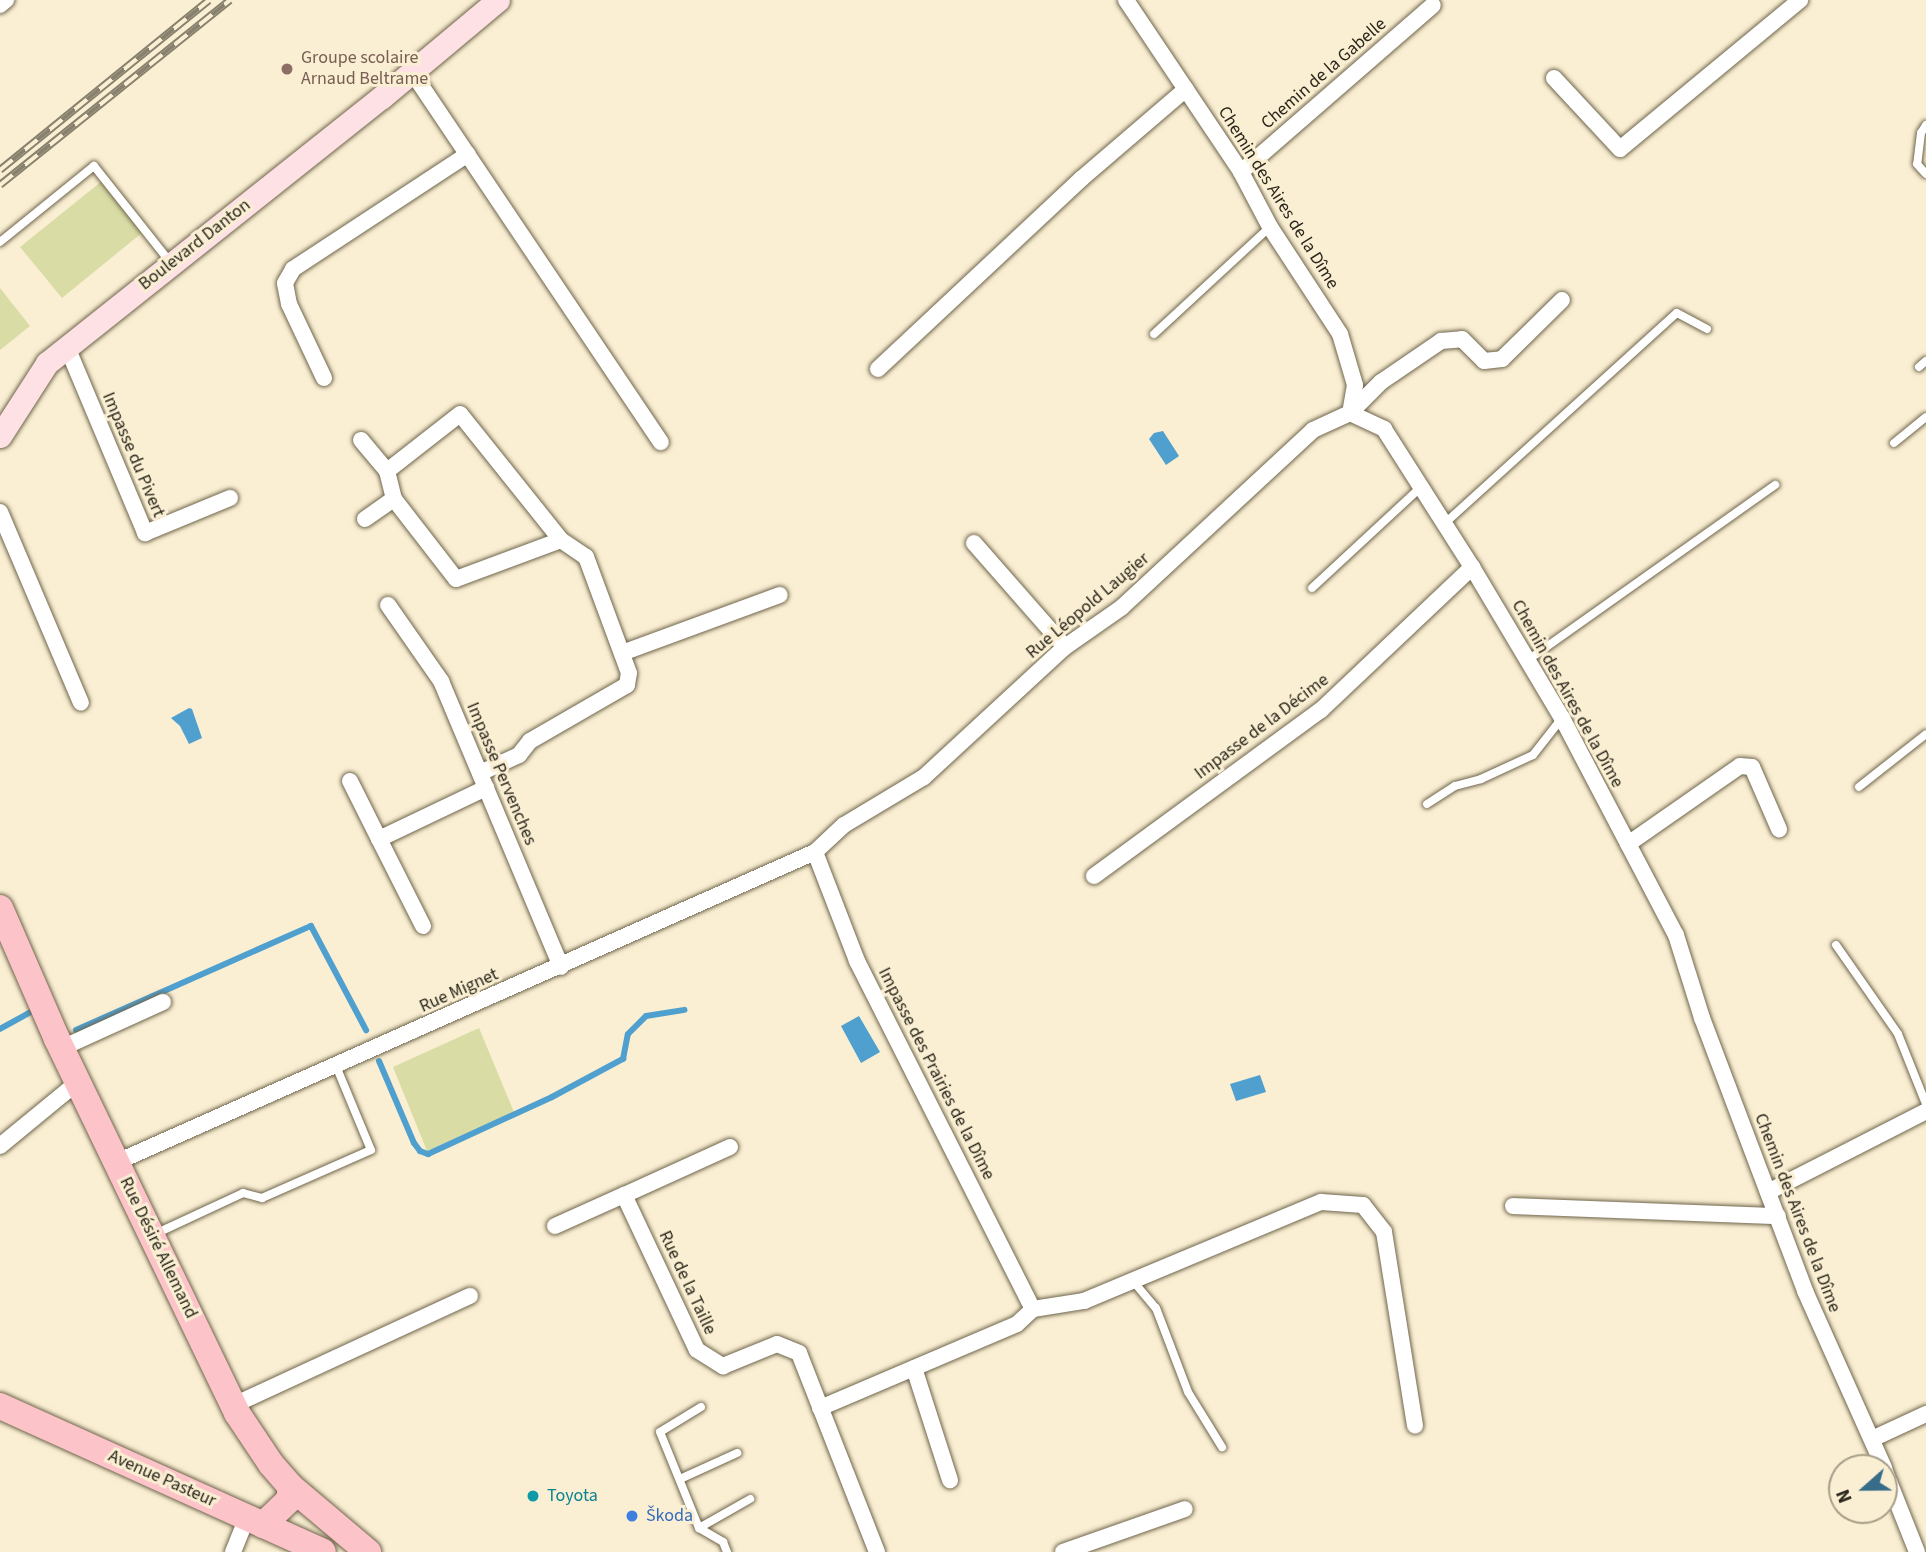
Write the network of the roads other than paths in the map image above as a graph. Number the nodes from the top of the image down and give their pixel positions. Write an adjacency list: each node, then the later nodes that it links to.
1 (6, 0): 5 (street)
2 (498, 0): 7 (main road, Boulevard Danton)
3 (1126, 0): 9 (street, Chemin des Aires de la Dîme)
4 (1800, 0): 8 (street)
5 (0, 5)
6 (1433, 5): 12 (street, Chemin de la Gabelle)
7 (412, 72): 11 (street); 16 (main road, Boulevard Danton)
8 (1554, 78)
9 (1186, 89): 12 (street, Chemin des Aires de la Dîme); 21 (street)
10 (1926, 125): 13 (lane)
11 (468, 153): 22 (street); 27 (street)
12 (1241, 172): 14 (street, Chemin des Aires de la Dîme)
13 (1926, 174)
14 (1270, 227): 19 (lane); 23 (street, Chemin des Aires de la Dîme)
15 (0, 242): 16 (lane)
16 (172, 263): 20 (main road, Boulevard Danton)
17 (1562, 300): 23 (street)
18 (1707, 328): 36 (lane)
19 (1154, 334)
20 (67, 347): 25 (main road, Boulevard Danton); 32 (street, Impasse du Pivert)
21 (878, 369)
22 (324, 378)
23 (1350, 413): 31 (street, Chemin des Aires de la Dîme); 43 (street, Rue Léopold Laugier)
24 (1926, 416): 28 (lane)
25 (0, 436)
26 (361, 440): 29 (street)
27 (661, 442)
28 (1894, 443)
29 (387, 471): 33 (street); 37 (street)
30 (1775, 485): 45 (lane)
31 (1420, 487): 36 (street, Chemin des Aires de la Dîme); 40 (lane)
32 (230, 498)
33 (394, 499): 35 (street); 37 (street)
34 (0, 512): 46 (street)
35 (365, 519)
36 (1444, 524): 39 (street, Chemin des Aires de la Dîme)
37 (561, 540): 44 (street)
38 (974, 544): 43 (street)
39 (1472, 567): 45 (street, Chemin des Aires de la Dîme); 57 (street, Impasse de la Décime)
40 (1312, 588)
41 (780, 596): 44 (street)
42 (388, 605): 50 (street, Impasse Pervenches)
43 (1065, 647): 56 (street, Rue Léopold Laugier)
44 (622, 653): 50 (street)
45 (1528, 660): 47 (street, Chemin des Aires de la Dîme)
46 (81, 703)
47 (1562, 718): 52 (lane); 55 (street, Chemin des Aires de la Dîme)
48 (1926, 734): 51 (lane)
49 (350, 781): 54 (street)
50 (483, 781): 54 (street); 61 (street, Impasse Pervenches)
51 (1859, 788)
52 (1427, 804)
53 (1779, 829): 55 (street)
54 (379, 839): 59 (street)
55 (1628, 844): 71 (street, Chemin des Aires de la Dîme)
56 (816, 852): 61 (street, Rue Mignet); 79 (street, Impasse des Prairies de la Dîme)
57 (1094, 876)
58 (0, 908): 63 (main road, Rue Désiré Allemand)
59 (423, 926)
60 (1836, 946): 66 (lane)
61 (561, 967): 64 (street, Rue Mignet)
62 (163, 1002): 63 (street)
63 (62, 1048): 65 (main road, Rue Désiré Allemand)
64 (336, 1066): 70 (street, Rue Mignet); 76 (lane)
65 (78, 1082): 68 (street); 70 (main road, Rue Désiré Allemand)
66 (1926, 1104)
67 (1926, 1111): 71 (street)
68 (0, 1146)
69 (730, 1147): 72 (street)
70 (117, 1162): 76 (main road, Rue Désiré Allemand)
71 (1768, 1192): 74 (street, Chemin des Aires de la Dîme)
72 (624, 1195): 75 (street); 84 (street, Rue de la Taille)
73 (1513, 1206): 74 (street)
74 (1778, 1216): 87 (street, Chemin des Aires de la Dîme)
75 (555, 1226)
76 (152, 1235): 81 (main road, Rue Désiré Allemand)
77 (1132, 1280): 79 (street); 86 (street); 88 (lane)
78 (470, 1296): 81 (street)
79 (1033, 1310): 80 (street)
80 (914, 1368): 84 (street); 92 (street)
81 (234, 1405): 93 (main road, Rue Désiré Allemand)
82 (0, 1406): 97 (main road, Avenue Pasteur)
83 (701, 1407): 91 (lane)
84 (820, 1408): 104 (street, Rue de la Taille)
85 (1926, 1415): 87 (street)
86 (1415, 1426)
87 (1872, 1438): 90 (street, Chemin des Aires de la Dîme)
88 (1222, 1447)
89 (737, 1453): 91 (lane)
90 (1878, 1454)
91 (680, 1479): 98 (lane)
92 (950, 1480)
93 (291, 1487): 97 (main road); 102 (main road, Rue Désiré Allemand)
94 (750, 1499): 98 (lane)
95 (1898, 1504): 106 (street, Chemin des Aires de la Dîme)
96 (1185, 1509): 99 (street)
97 (255, 1521): 100 (street); 101 (main road, Avenue Pasteur)
98 (699, 1528): 103 (lane)
99 (1089, 1548): 105 (street)
100 (233, 1552)
101 (322, 1552)
102 (368, 1552)
103 (727, 1552)
104 (877, 1552)
105 (1063, 1552)
106 (1917, 1552)

